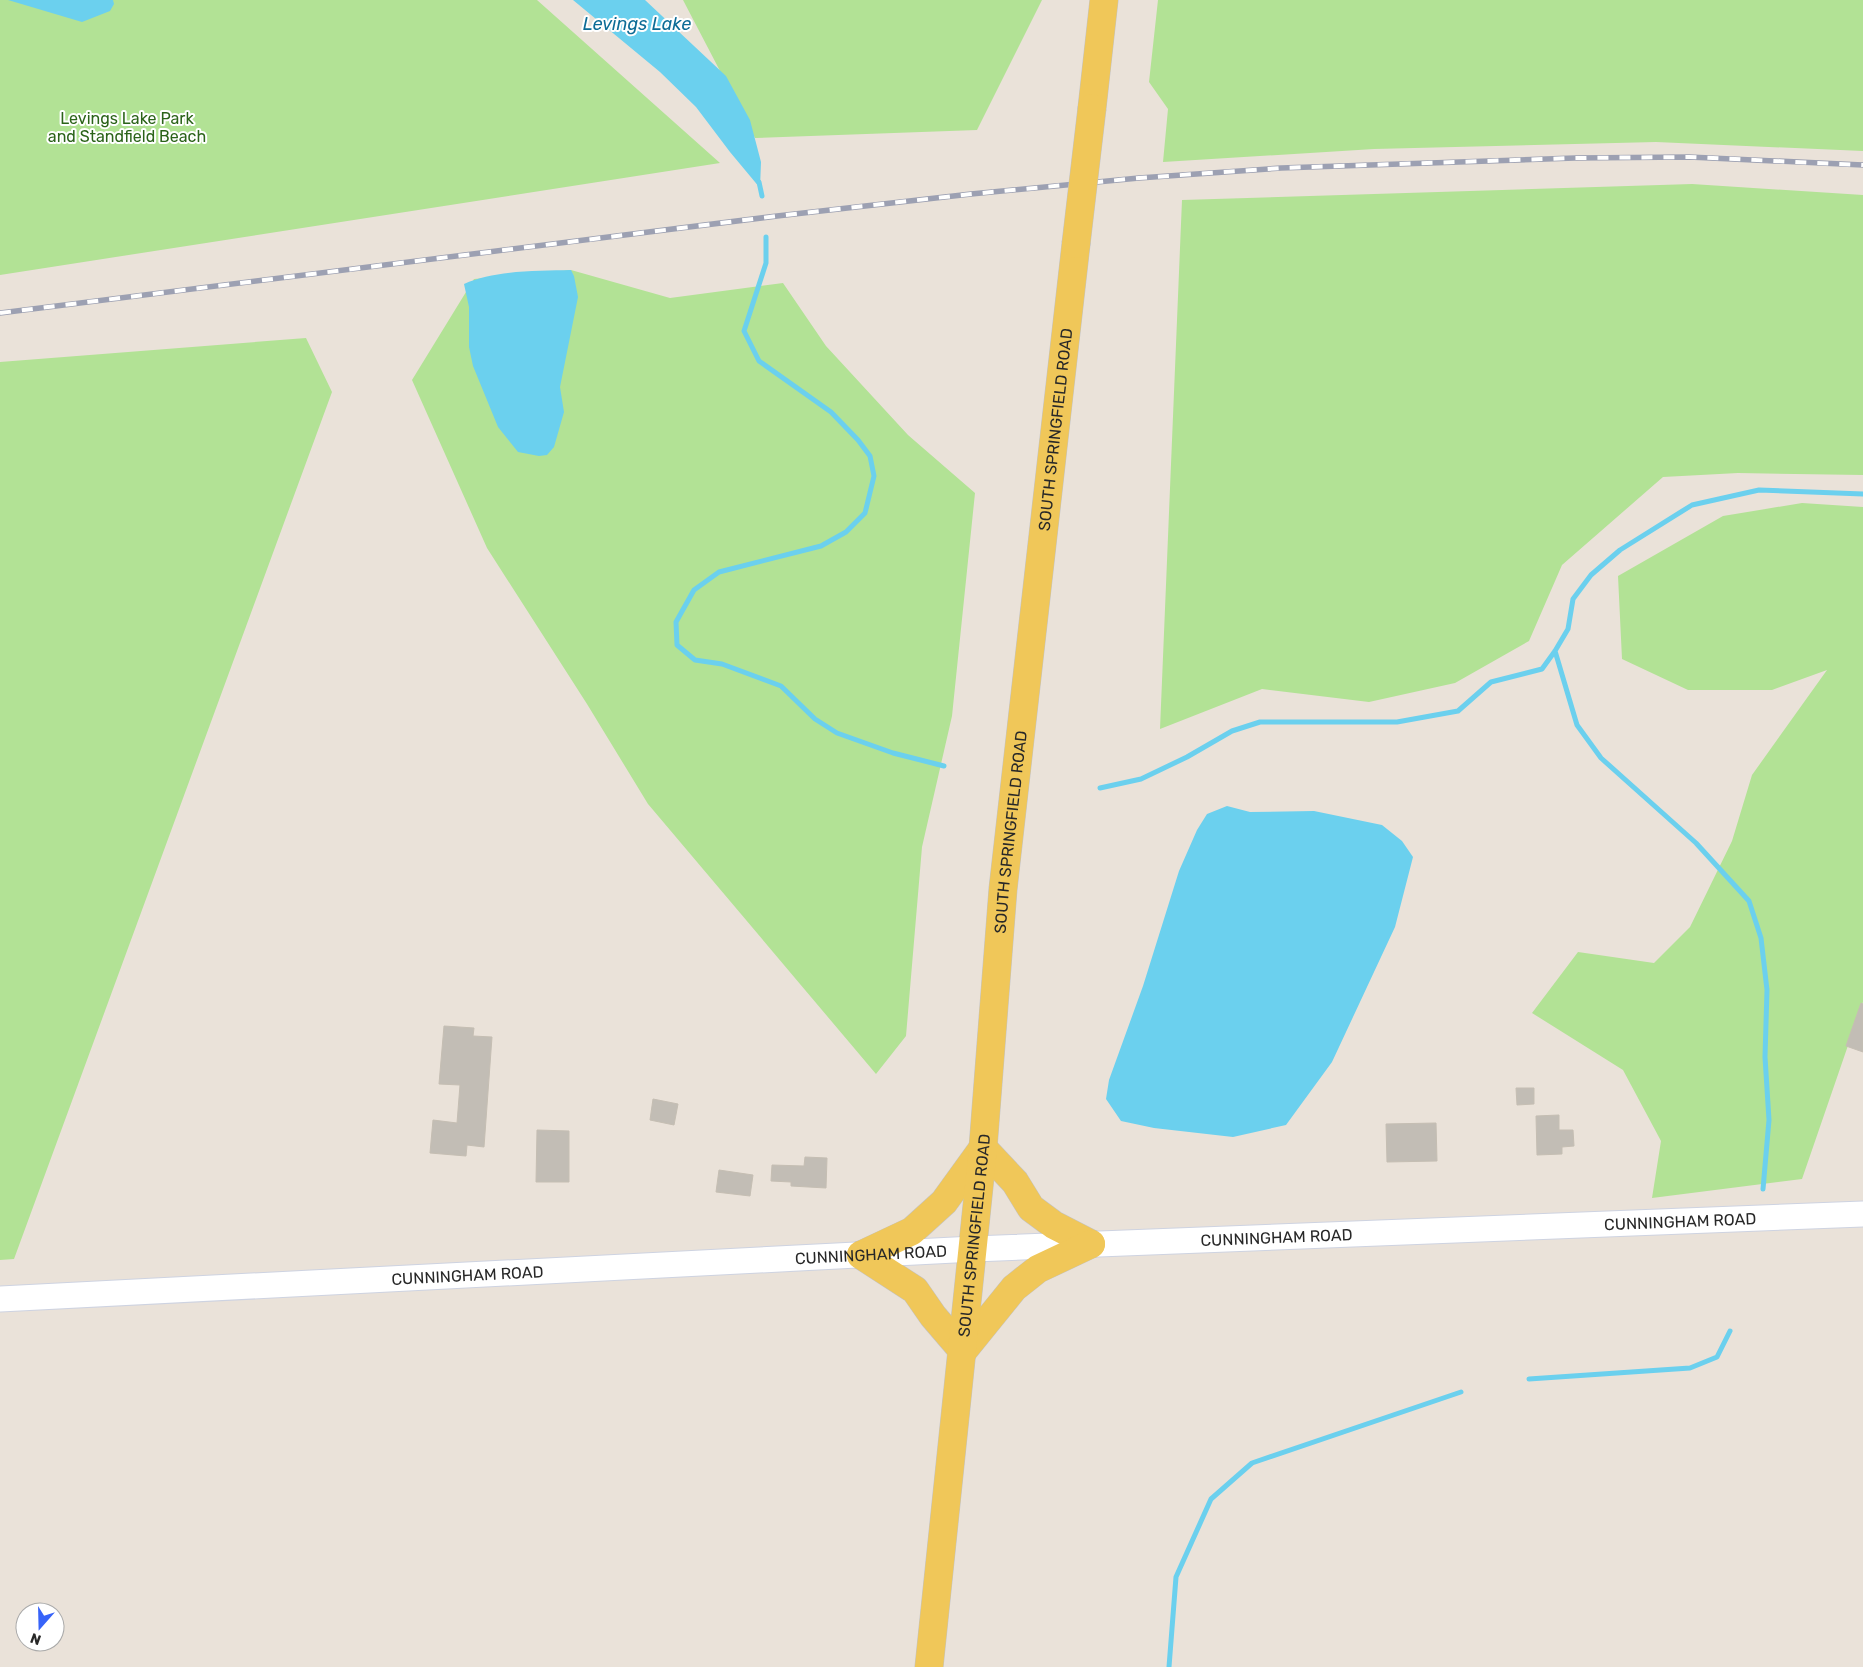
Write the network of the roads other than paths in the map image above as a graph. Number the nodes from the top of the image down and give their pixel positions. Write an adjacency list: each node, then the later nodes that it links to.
1 (1104, 0): 2 (main road, SOUTH SPRINGFIELD ROAD, bridge)
2 (983, 1148): 4 (main road); 5 (main road, SOUTH SPRINGFIELD ROAD); 6 (main road)
3 (1863, 1214): 4 (main road, CUNNINGHAM ROAD)
4 (1091, 1244): 5 (main road, CUNNINGHAM ROAD); 8 (main road)
5 (974, 1249): 6 (main road, CUNNINGHAM ROAD); 8 (main road, SOUTH SPRINGFIELD ROAD)
6 (862, 1255): 7 (main road, CUNNINGHAM ROAD); 8 (main road)
7 (0, 1299)
8 (963, 1351): 9 (main road, SOUTH SPRINGFIELD ROAD)
9 (929, 1667)

